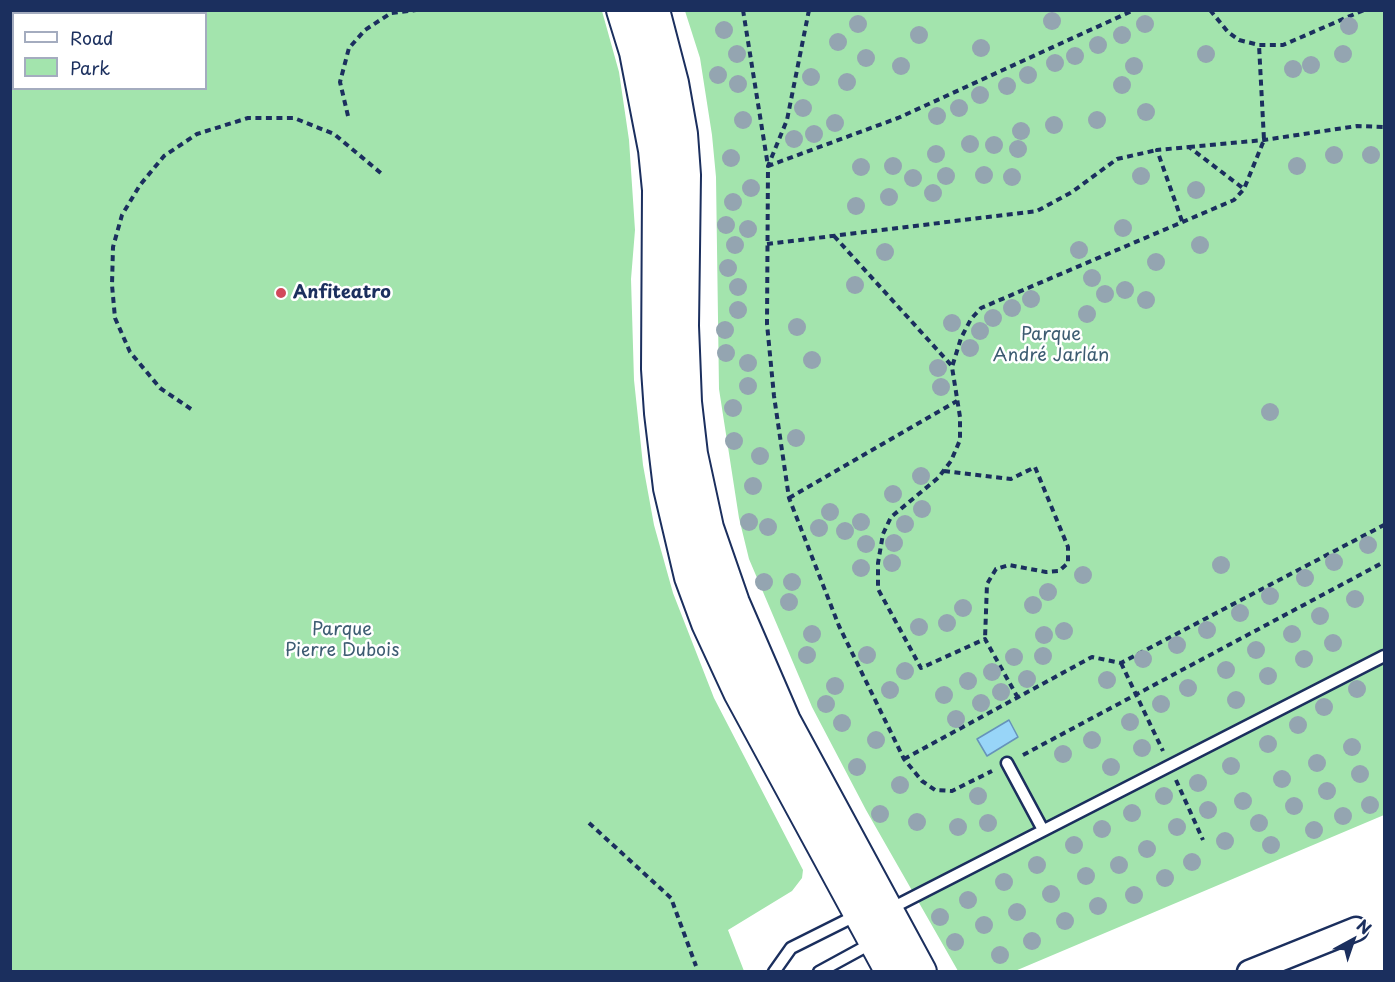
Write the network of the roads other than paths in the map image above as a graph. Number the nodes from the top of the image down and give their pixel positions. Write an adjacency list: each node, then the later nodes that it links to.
1 (623, 10): 6 (main road)
2 (653, 10): 6 (main road)
3 (1384, 656): 5 (lane)
4 (1007, 763): 5 (lane)
5 (1043, 830): 6 (lane)
6 (873, 913): 8 (main road); 9 (lane); 12 (main road)
7 (1356, 929): 13 (street)
8 (875, 942): 10 (lane); 11 (main road)
9 (774, 972)
10 (819, 972)
11 (891, 972)
12 (920, 972)
13 (1249, 972)

